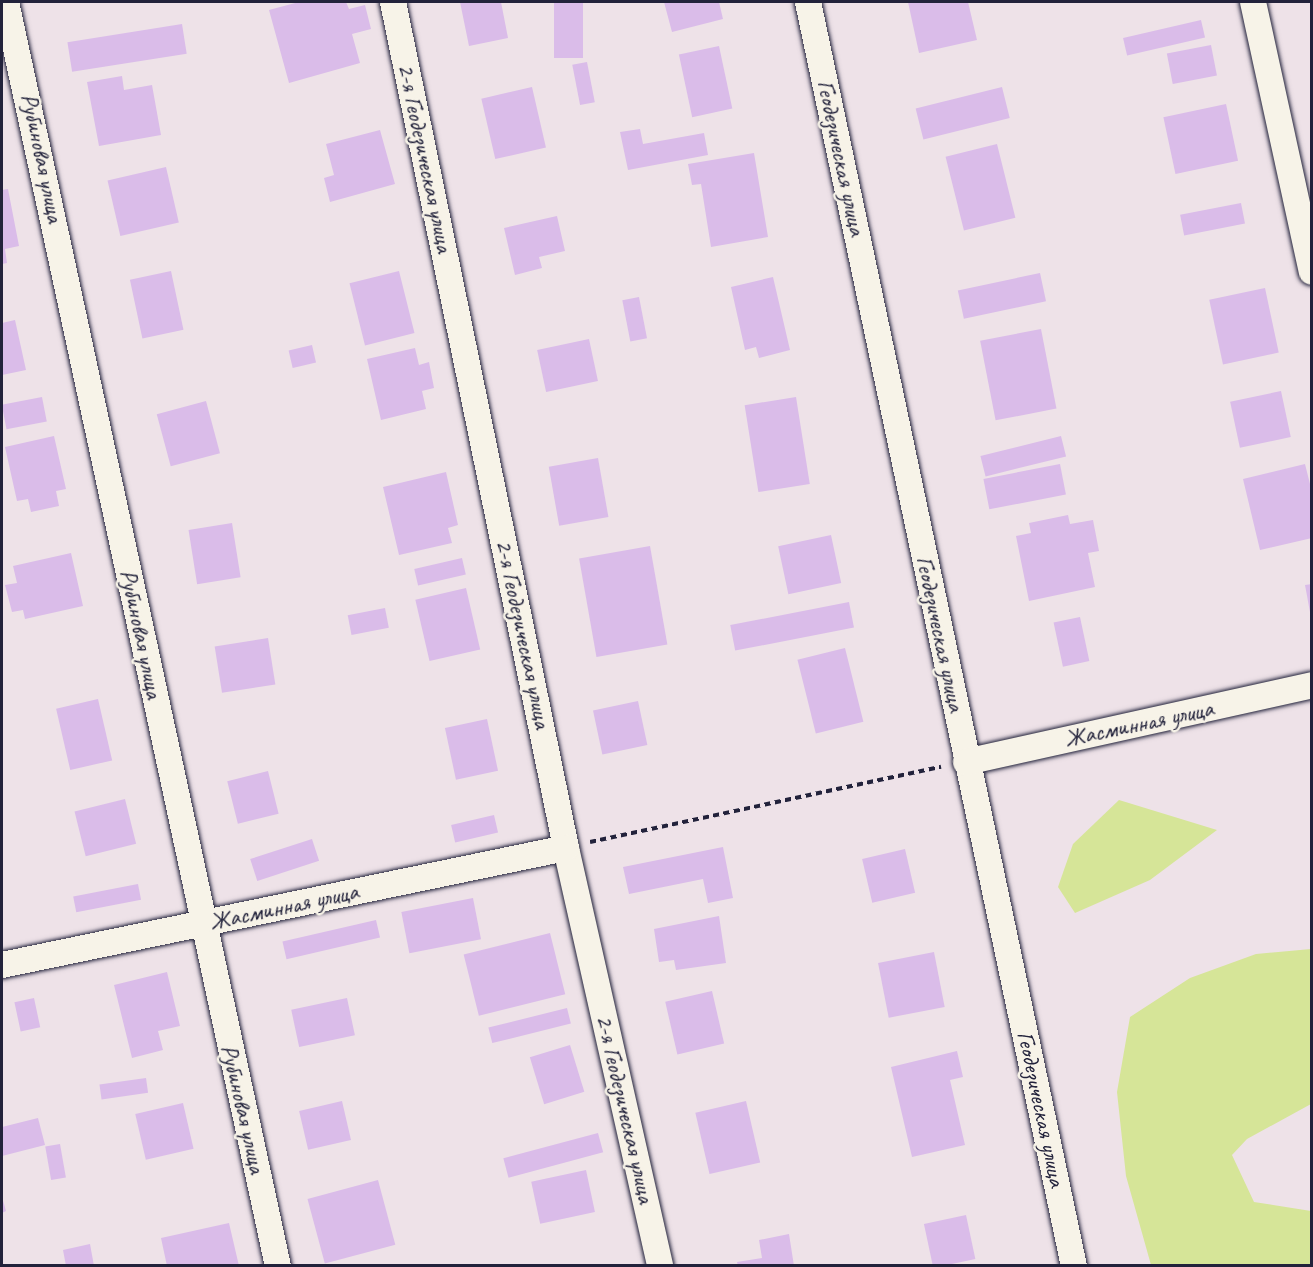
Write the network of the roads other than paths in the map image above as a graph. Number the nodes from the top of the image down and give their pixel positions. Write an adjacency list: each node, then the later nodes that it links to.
1 (6, 2): 9 (street, Рубиновая улица)
2 (393, 2): 8 (street, 2-я Геодезическая улица)
3 (808, 2): 7 (street, Геодезическая улица)
4 (1253, 2): 5 (street)
5 (1311, 272)
6 (1311, 685): 7 (street, Жасминная улица)
7 (966, 762): 13 (street, Геодезическая улица)
8 (566, 848): 9 (street, Жасминная улица); 12 (street, 2-я Геодезическая улица)
9 (201, 924): 10 (street, Жасминная улица); 11 (street, Рубиновая улица)
10 (2, 965)
11 (278, 1266)
12 (660, 1266)
13 (1074, 1266)

